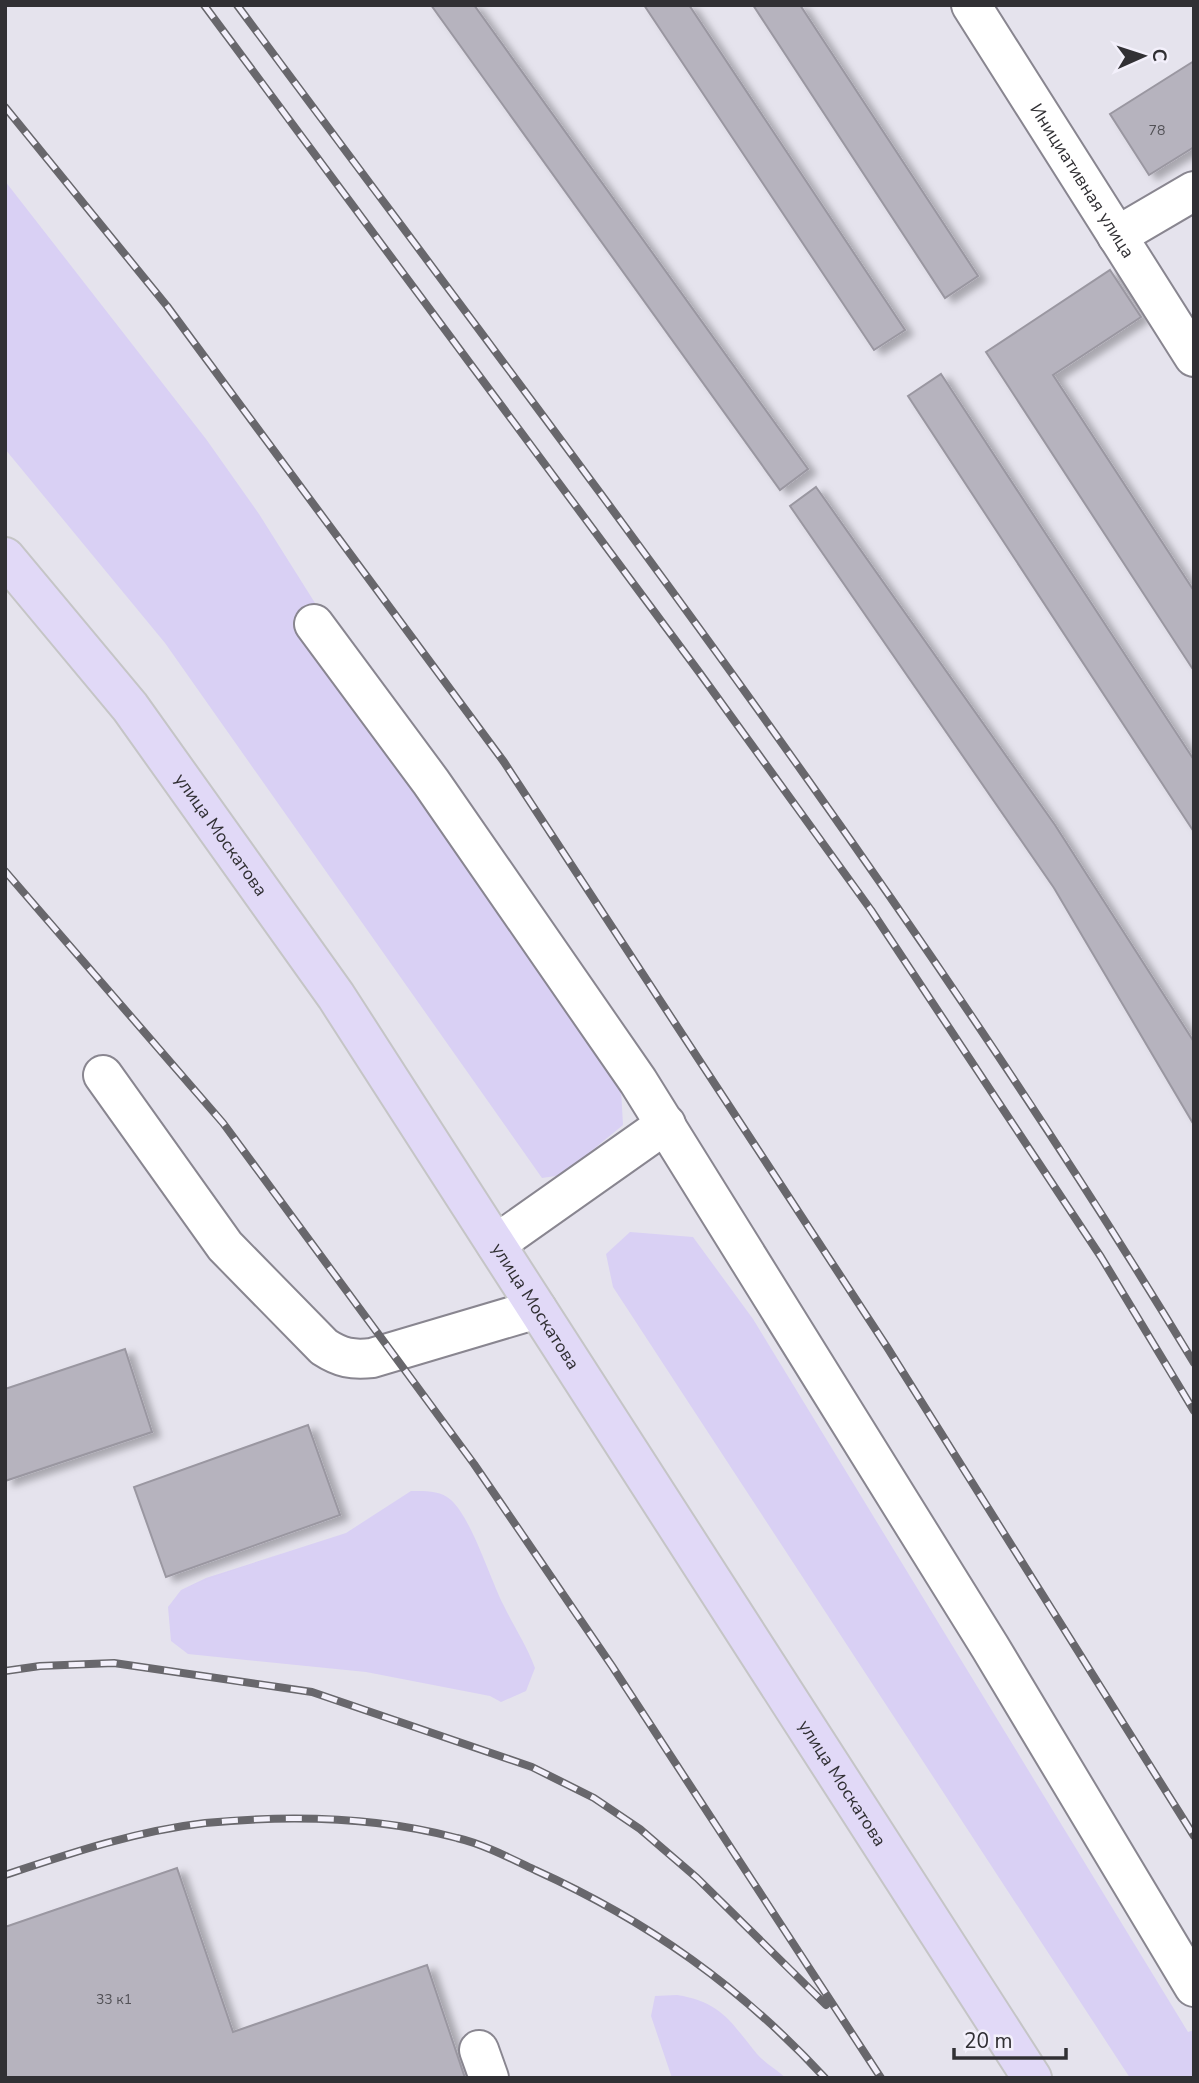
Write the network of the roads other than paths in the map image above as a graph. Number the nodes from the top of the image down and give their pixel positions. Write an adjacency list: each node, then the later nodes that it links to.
1 (971, 5): 3 (lane, Инициативная улица)
2 (1194, 191): 3 (lane)
3 (1117, 236): 4 (lane, Инициативная улица)
4 (1194, 357)
5 (5, 557): 9 (main road, улица Москатова)
6 (314, 624): 8 (lane)
7 (103, 1075): 10 (lane)
8 (666, 1124): 9 (lane); 11 (lane)
9 (496, 1244): 10 (main road, улица Москатова)
10 (537, 1309): 12 (main road, улица Москатова)
11 (1194, 1987)
12 (1032, 2078)

